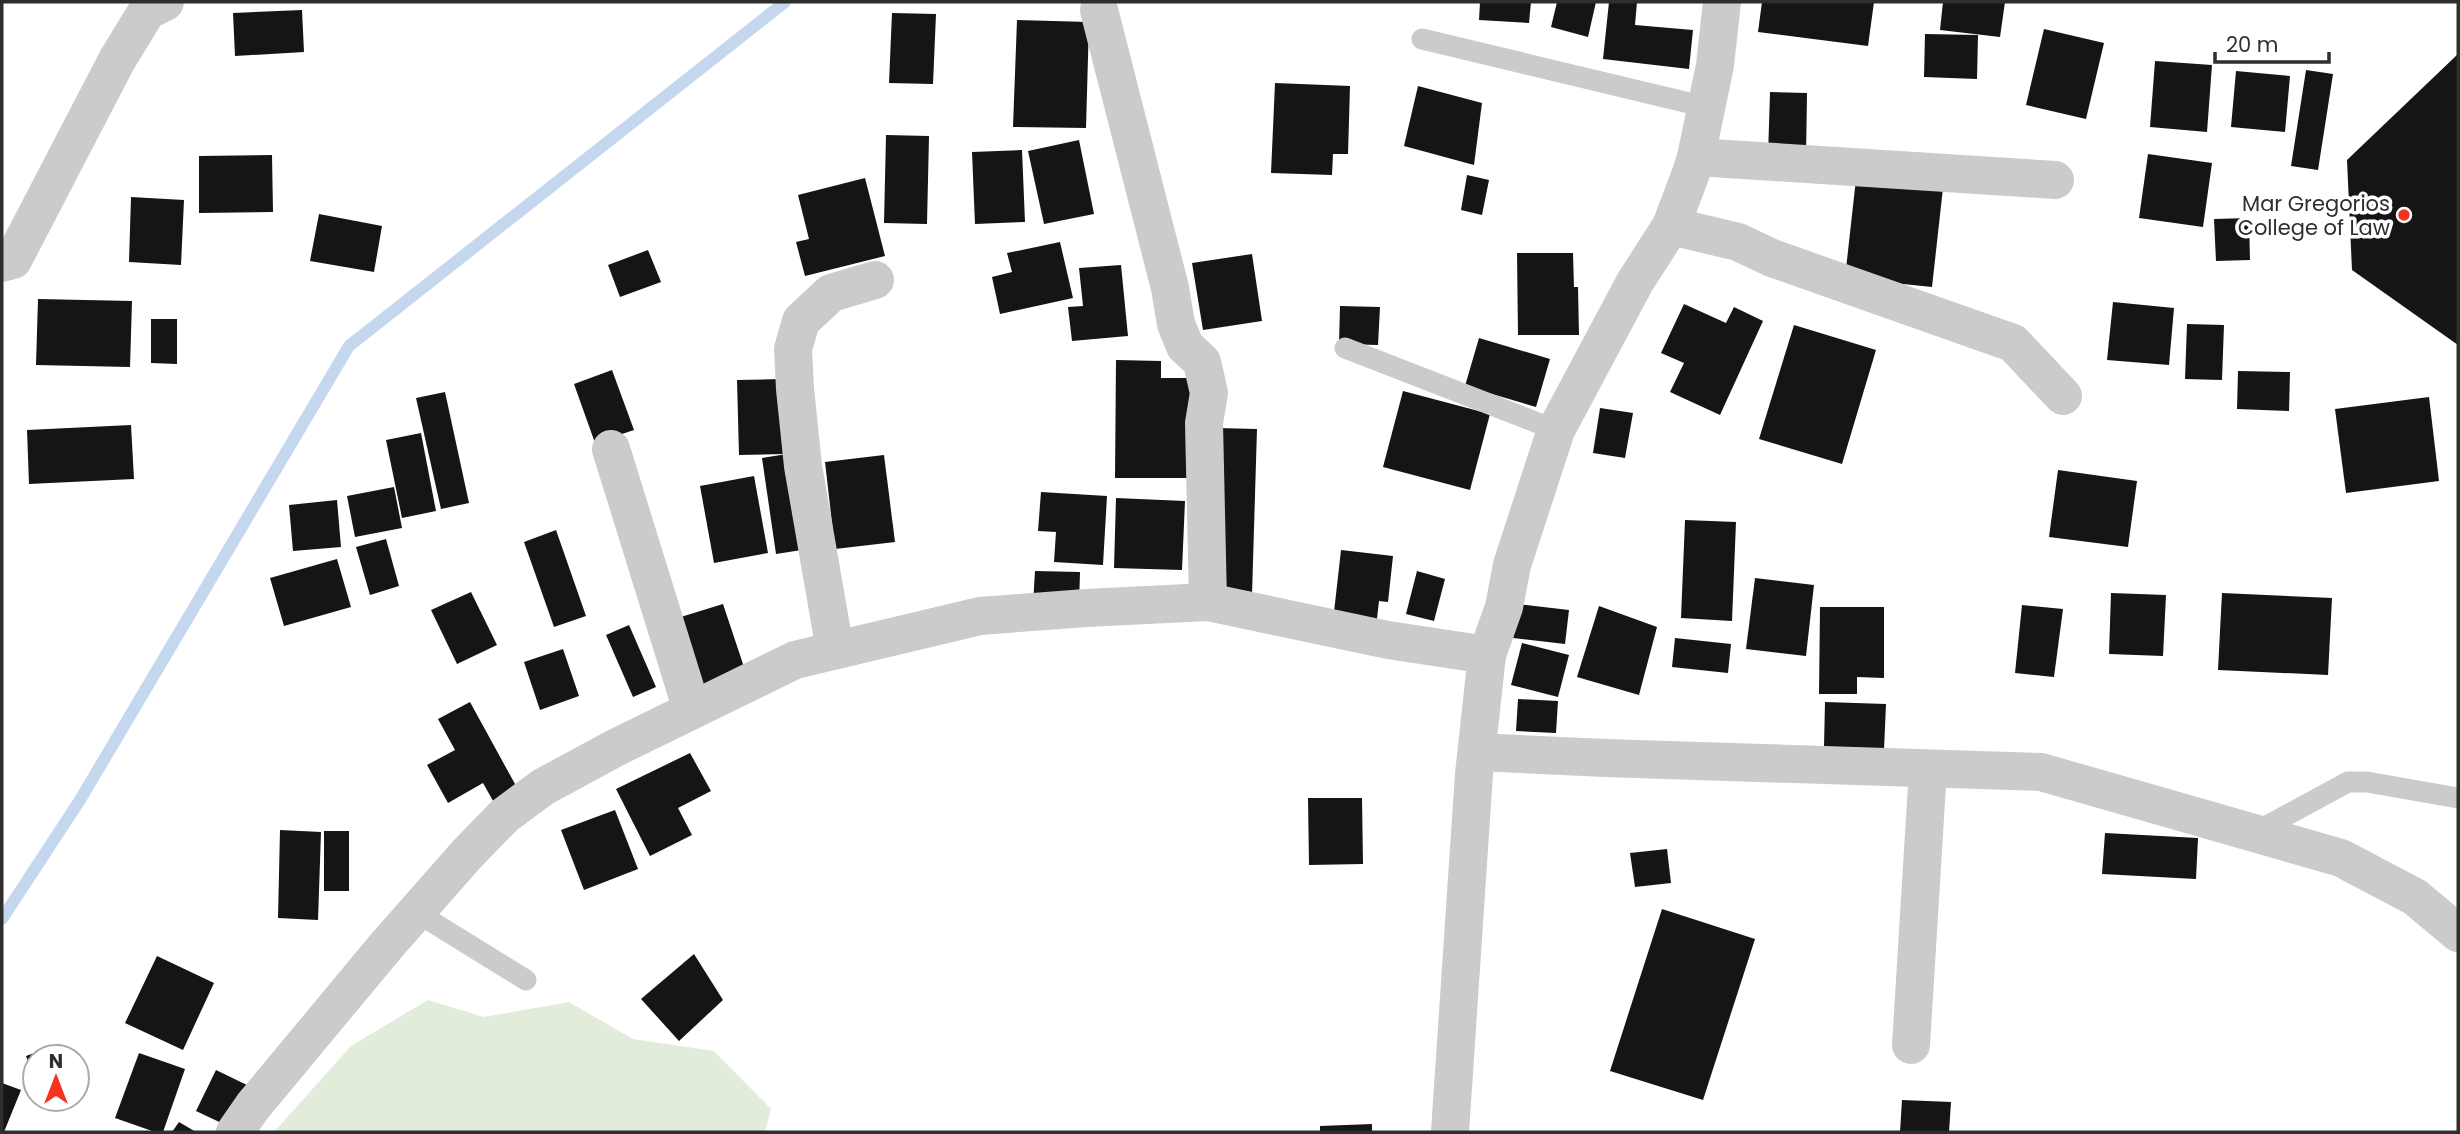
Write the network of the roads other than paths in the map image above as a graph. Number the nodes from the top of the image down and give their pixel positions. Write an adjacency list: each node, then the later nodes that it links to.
1 (165, 2): 9 (street)
2 (1722, 2): 5 (street)
3 (1099, 10): 15 (street)
4 (1422, 39): 5 (lane)
5 (1706, 107): 6 (street)
6 (1696, 157): 7 (street); 8 (street)
7 (2055, 180)
8 (1671, 226): 12 (street); 13 (street)
9 (2, 263)
10 (875, 280): 16 (street)
11 (1345, 348): 13 (lane)
12 (2063, 396)
13 (1556, 430): 17 (street)
14 (611, 449): 18 (street)
15 (1208, 602): 16 (street); 17 (street)
16 (835, 650): 18 (street)
17 (1488, 655): 19 (street)
18 (692, 710): 23 (street)
19 (1477, 752): 20 (street); 28 (street)
20 (1928, 769): 22 (street); 26 (street)
21 (2458, 798): 22 (lane)
22 (2254, 833): 24 (street)
23 (416, 912): 25 (lane); 27 (street)
24 (2458, 933)
25 (526, 980)
26 (1911, 1045)
27 (235, 1132)
28 (1450, 1132)

